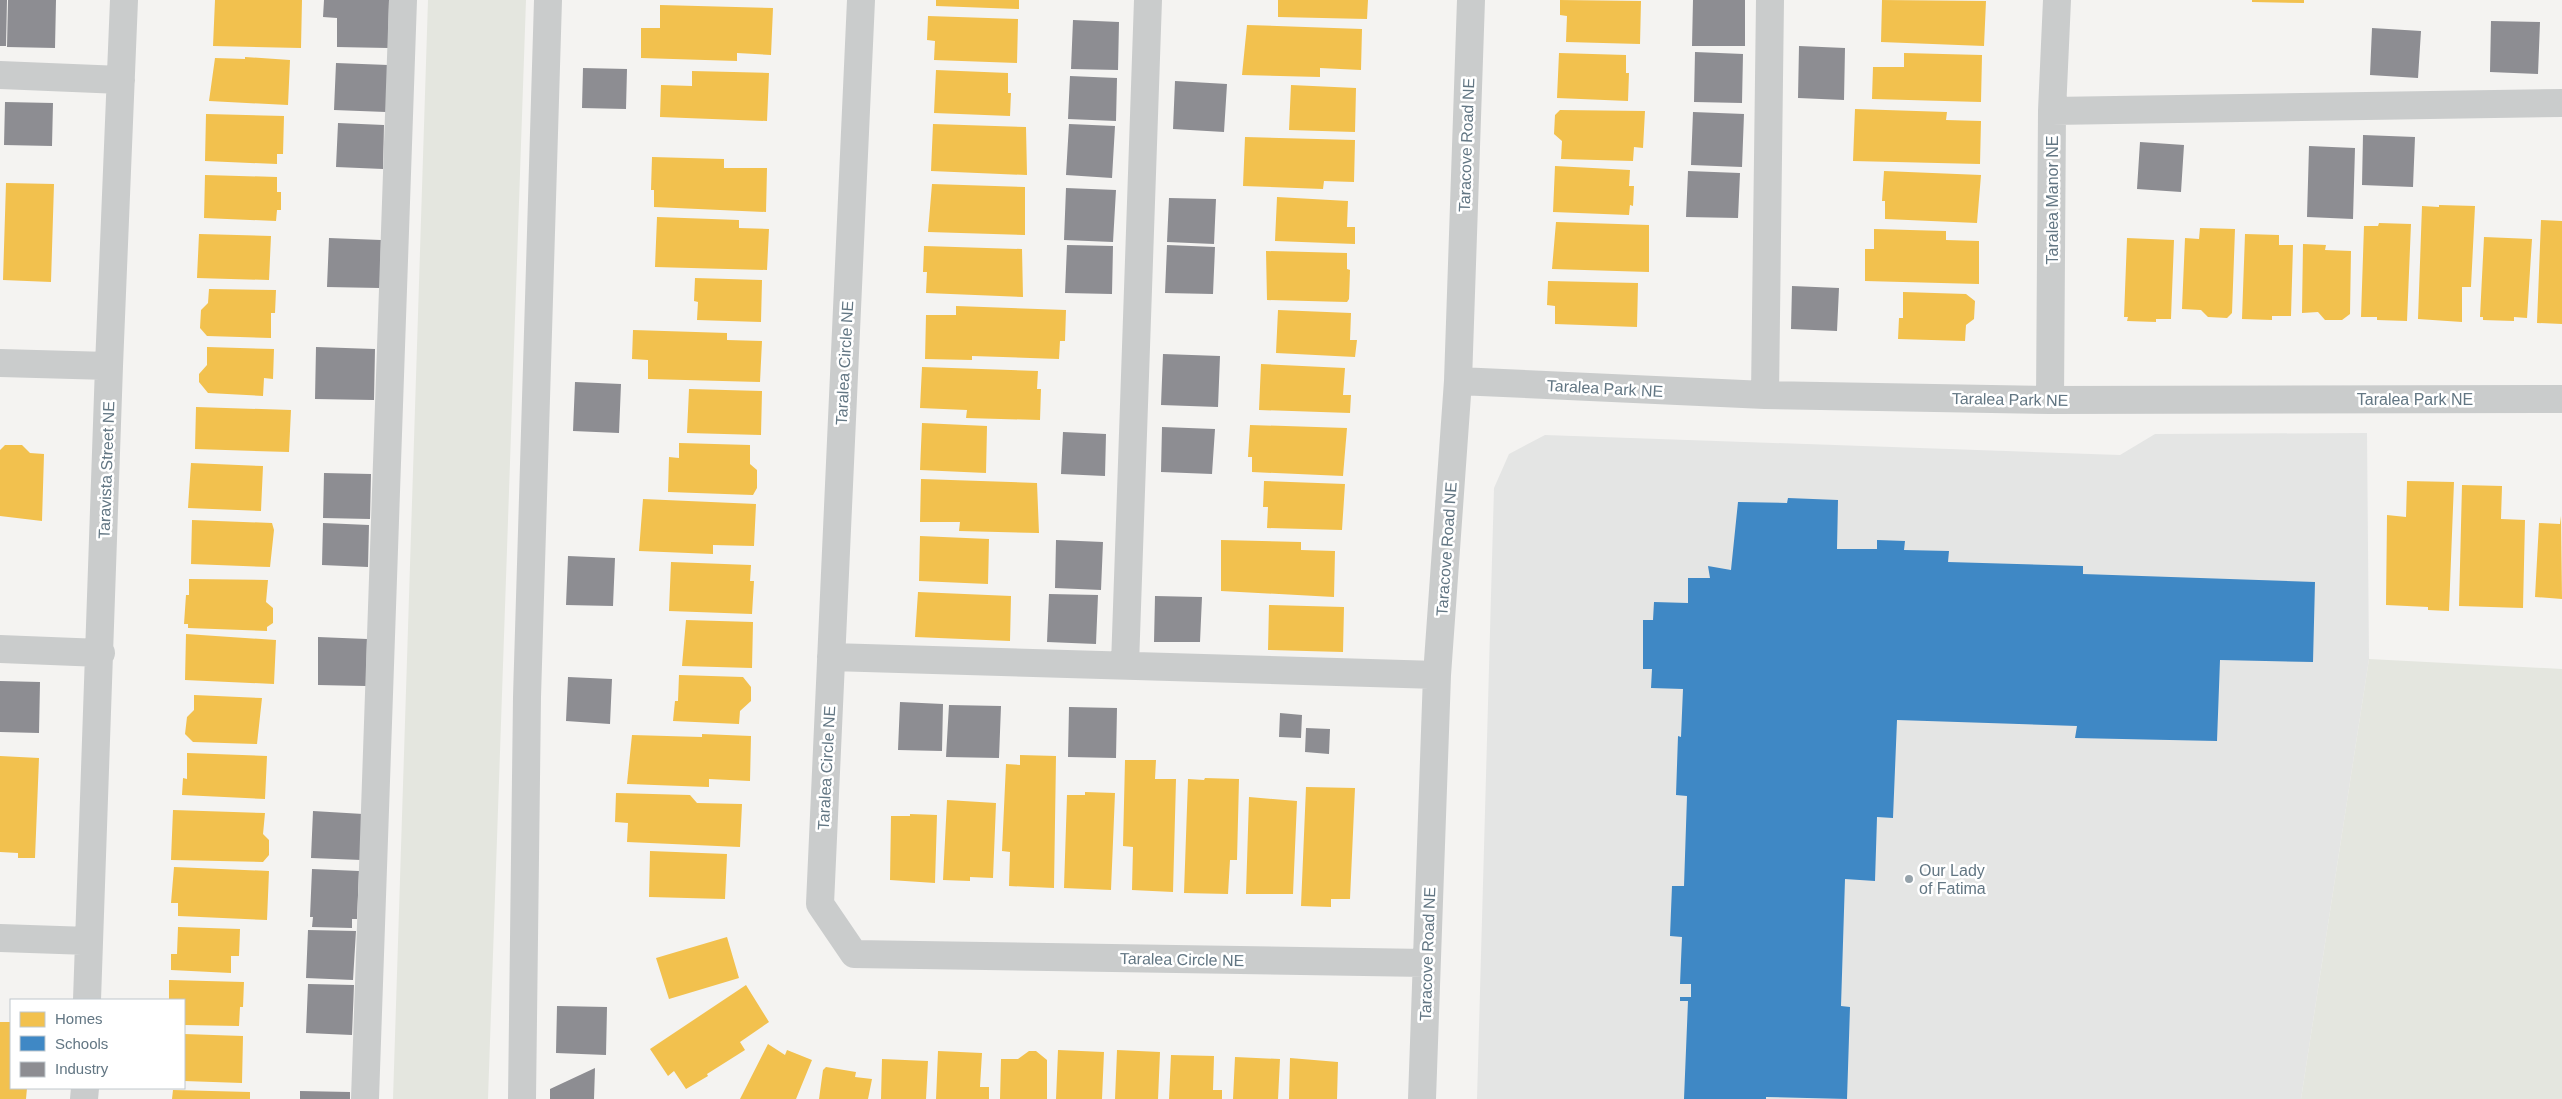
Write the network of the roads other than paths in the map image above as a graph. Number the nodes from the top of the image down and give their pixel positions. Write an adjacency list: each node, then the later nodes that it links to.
1 (124, 0): 10 (street, Taravista Street NE)
2 (403, 0): 28 (street)
3 (548, 0): 29 (street)
4 (861, 0): 21 (street, Taralea Circle NE)
5 (1148, 0): 22 (street)
6 (1472, 0): 15 (street, Taracove Road NE)
7 (1770, 0): 16 (street)
8 (2056, 0): 12 (street, Taralea Manor NE)
9 (0, 76): 10 (street)
10 (121, 80): 14 (street, Taravista Street NE)
11 (2562, 103): 12 (street)
12 (2052, 111): 18 (street, Taralea Manor NE)
13 (0, 363): 14 (street)
14 (108, 366): 20 (street, Taravista Street NE)
15 (1458, 381): 16 (street, Taralea Park NE); 23 (street, Taracove Road NE)
16 (1765, 395): 18 (street, Taralea Park NE)
17 (2562, 399): 18 (street, Taralea Park NE)
18 (2050, 400)
19 (0, 649): 20 (street)
20 (101, 652): 25 (street, Taravista Street NE)
21 (831, 657): 22 (street); 26 (street, Taralea Circle NE)
22 (1125, 665): 23 (street)
23 (1437, 675): 26 (street, Taracove Road NE)
24 (0, 938): 25 (street)
25 (89, 941): 27 (street, Taravista Street NE)
26 (1426, 963): 30 (street, Taracove Road NE)
27 (87, 999)
28 (366, 1099)
29 (522, 1099)
30 (1422, 1099)

